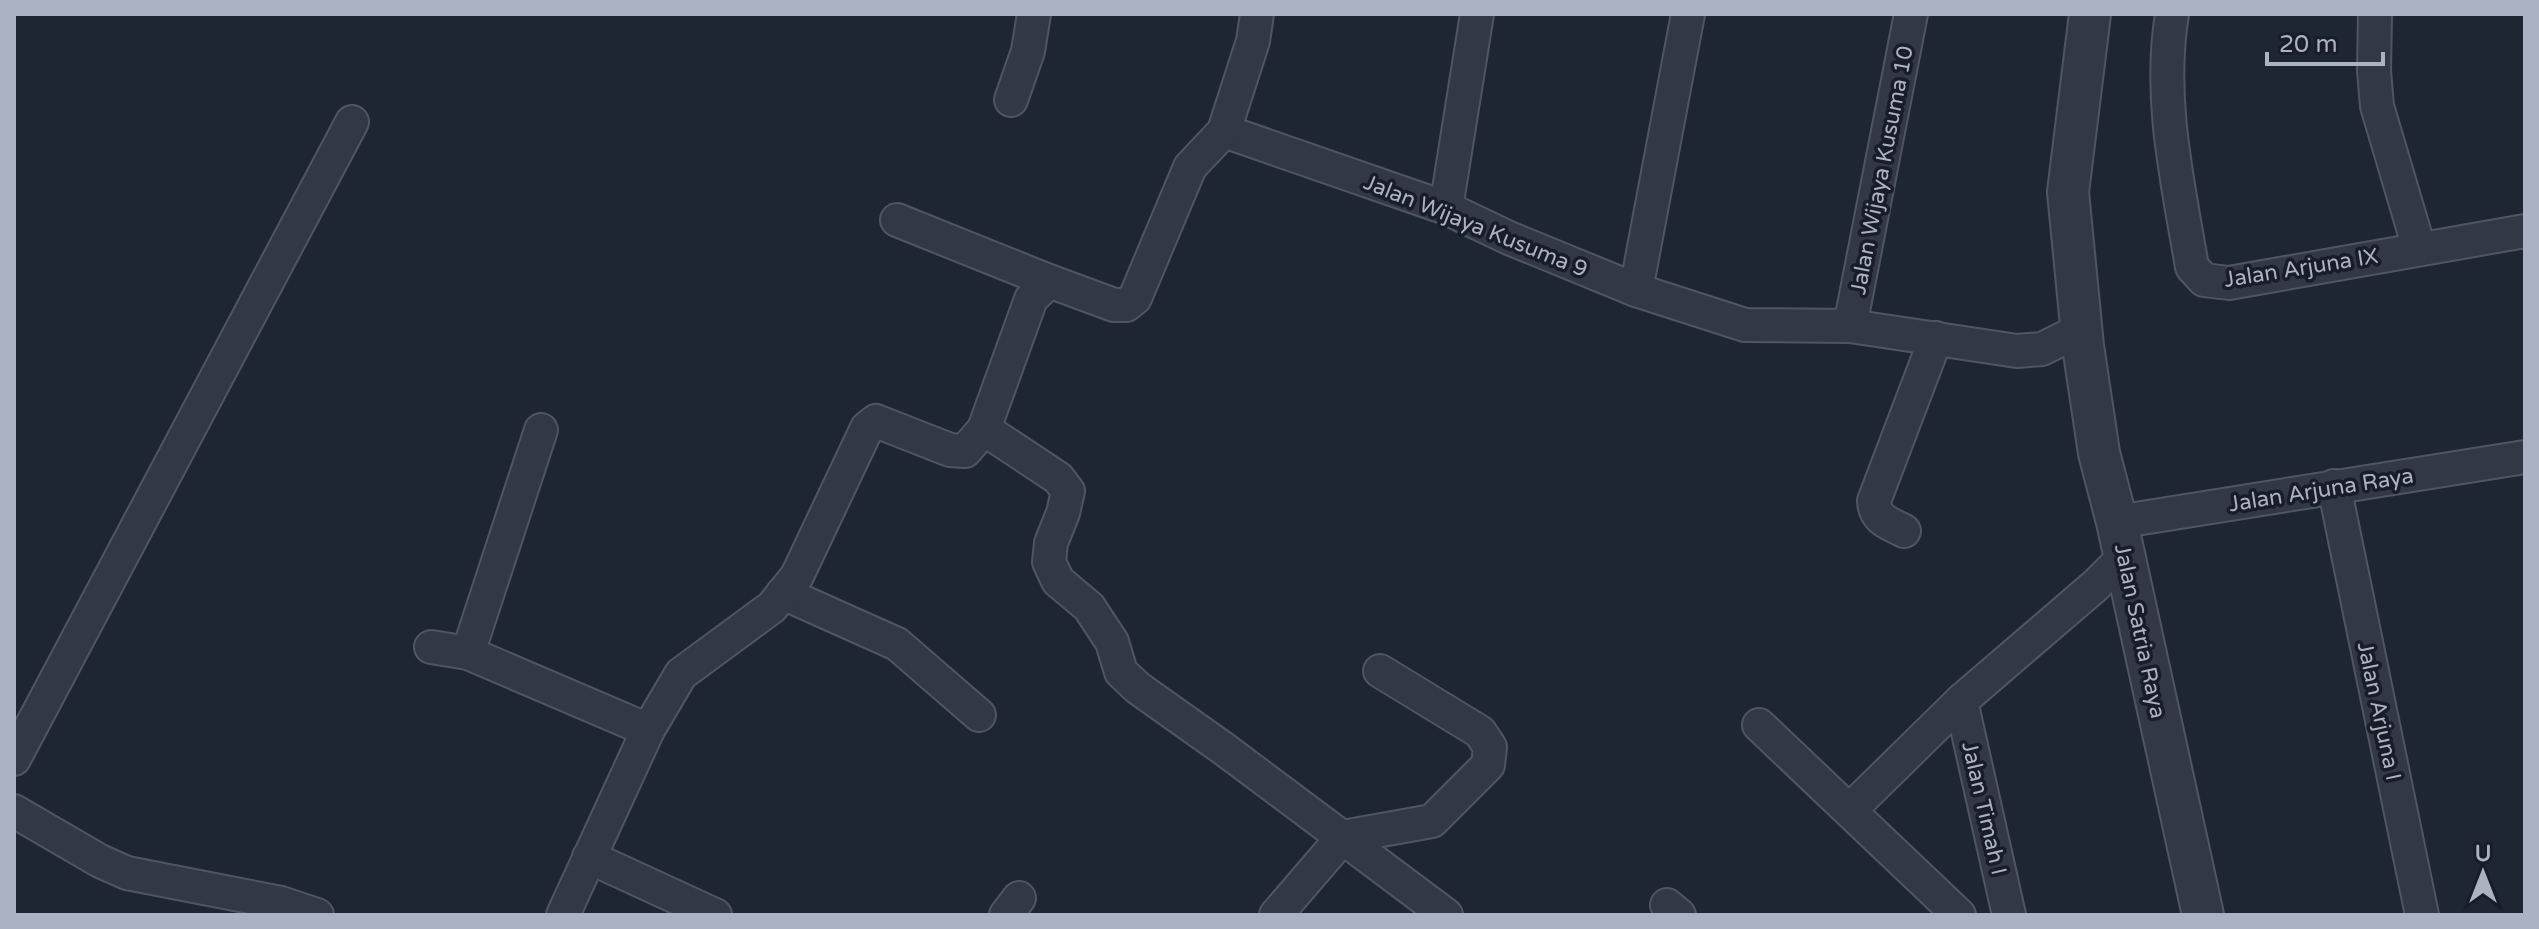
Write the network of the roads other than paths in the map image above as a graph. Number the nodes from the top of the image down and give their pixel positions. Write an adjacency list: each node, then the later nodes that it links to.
1 (1034, 14): 9 (street)
2 (1257, 14): 11 (street)
3 (1477, 14): 12 (street)
4 (1688, 14): 17 (street)
5 (1911, 14): 18 (street, Jalan Wijaya Kusuma 10)
6 (2090, 14): 20 (street, Jalan Satria Raya)
7 (2172, 14): 15 (street, Jalan Arjuna IX)
8 (2375, 14): 15 (street)
9 (1011, 100)
10 (352, 122): 35 (street)
11 (1224, 131): 12 (street, Jalan Wijaya Kusuma 9); 16 (street)
12 (1446, 208): 17 (street, Jalan Wijaya Kusuma 9)
13 (897, 220): 16 (street)
14 (2525, 231): 15 (street, Jalan Arjuna IX)
15 (2419, 248)
16 (1049, 281): 21 (street)
17 (1636, 290): 18 (street, Jalan Wijaya Kusuma 9)
18 (1850, 326): 19 (street, Jalan Wijaya Kusuma 9)
19 (1936, 338): 20 (street, Jalan Wijaya Kusuma 9); 25 (street)
20 (2082, 338): 26 (street, Jalan Satria Raya)
21 (984, 429): 27 (street); 38 (street)
22 (541, 430): 29 (street)
23 (2525, 457): 24 (street, Jalan Arjuna Raya)
24 (2336, 496): 26 (street, Jalan Arjuna Raya); 48 (street, Jalan Arjuna I)
25 (1904, 531)
26 (2121, 539): 31 (street); 47 (street, Jalan Satria Raya)
27 (783, 593): 32 (street); 34 (street)
28 (431, 647): 29 (street)
29 (468, 653): 34 (street)
30 (1380, 671): 38 (street)
31 (1961, 701): 36 (street); 46 (street, Jalan Timah I)
32 (979, 715)
33 (1759, 725): 36 (street)
34 (648, 730): 39 (street)
35 (14, 759)
36 (1850, 810): 45 (street)
37 (14, 811): 40 (street)
38 (1343, 837): 43 (street); 44 (street)
39 (589, 857): 41 (street); 42 (street)
40 (317, 915)
41 (563, 915)
42 (715, 915)
43 (1276, 915)
44 (1446, 915)
45 (1959, 915)
46 (2009, 915)
47 (2203, 915)
48 (2422, 915)

